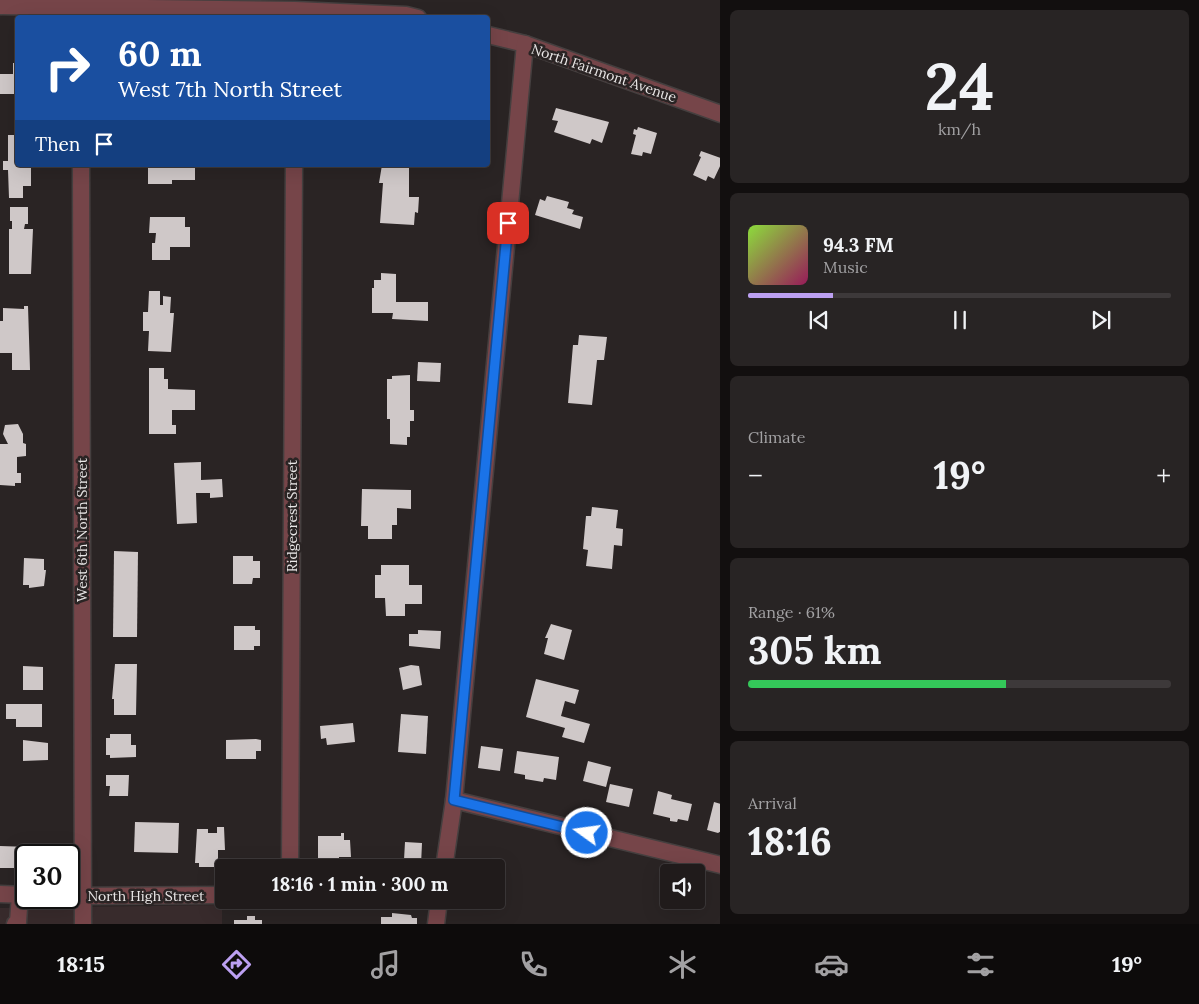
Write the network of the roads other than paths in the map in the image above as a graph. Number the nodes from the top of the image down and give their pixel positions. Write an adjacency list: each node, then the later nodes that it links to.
1 (0, 6): 2 (street)
2 (81, 13): 3 (street)
3 (295, 14): 4 (street)
4 (409, 15)
5 (490, 35): 6 (street, North Fairmont Avenue)
6 (525, 44): 7 (street, North Fairmont Avenue); 10 (street)
7 (720, 114)
8 (81, 167): 11 (street, West 6th North Street)
9 (294, 167): 12 (street, Ridgecrest Street)
10 (454, 800): 13 (street); 14 (street)
11 (76, 844)
12 (290, 859)
13 (445, 859)
14 (720, 865)
15 (0, 894): 16 (street)
16 (15, 895)
17 (215, 895): 18 (street, North High Street)
18 (80, 896)
19 (20, 909): 22 (street)
20 (79, 909): 23 (street, West 6th North Street)
21 (438, 909): 24 (street)
22 (15, 924)
23 (83, 924)
24 (436, 924)

